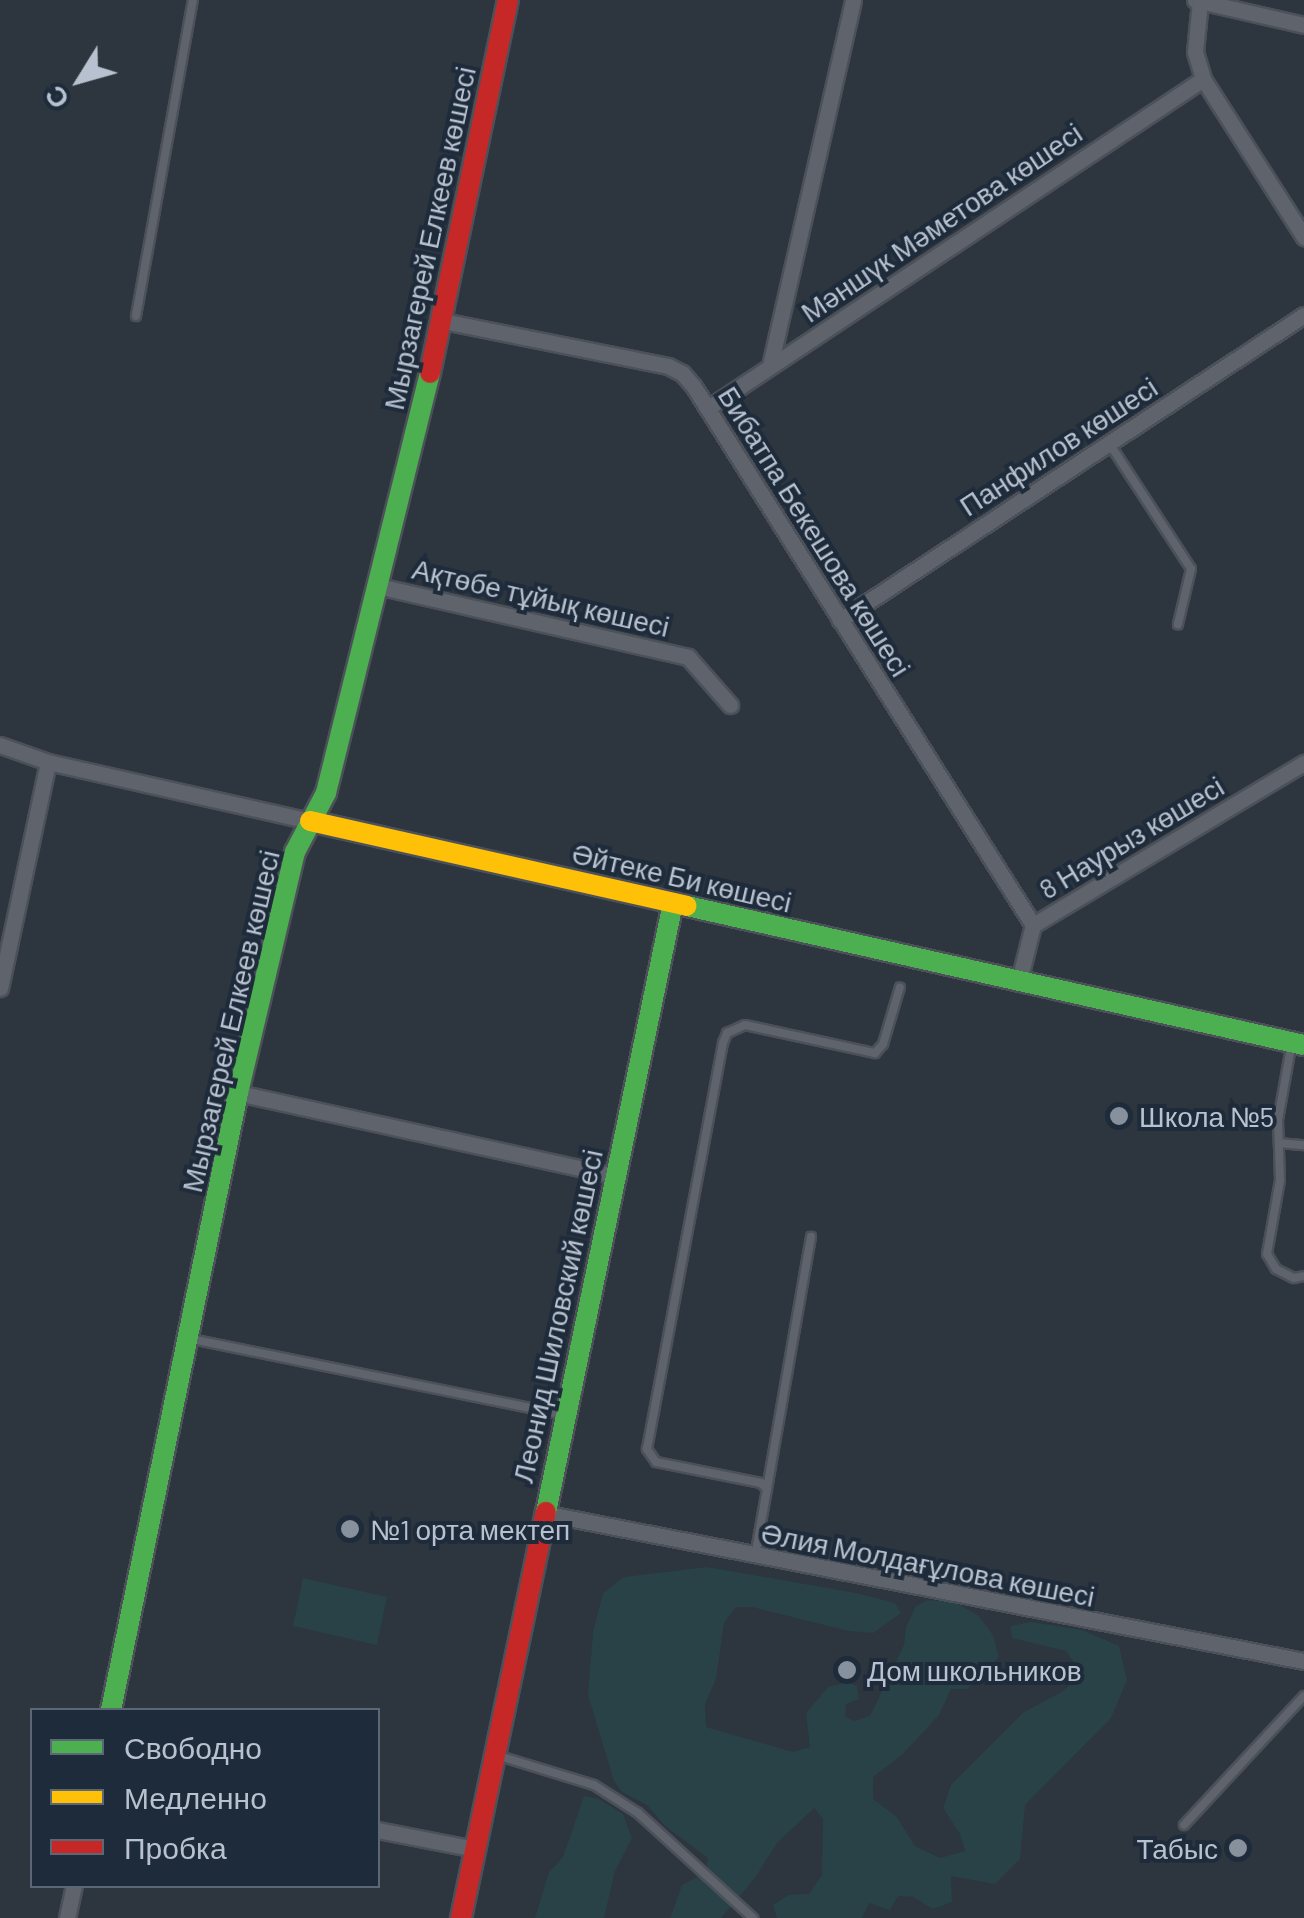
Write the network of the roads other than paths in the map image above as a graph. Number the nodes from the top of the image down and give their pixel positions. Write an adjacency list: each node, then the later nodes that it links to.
1 (194, 0): 9 (lane)
2 (508, 0): 10 (street, Мырзагерей Елкеев көшесі)
3 (853, 0): 11 (street)
4 (1198, 0): 5 (street); 6 (street)
5 (1304, 25)
6 (1203, 79): 7 (street); 11 (street, Мәншүк Мәметова көшесі)
7 (1304, 237)
8 (1304, 314): 13 (street, Панфилов көшесі)
9 (136, 316)
10 (443, 321): 12 (street, Бибатпа Бекешова көшесі); 14 (street, Мырзагерей Елкеев көшесі)
11 (770, 366): 12 (street, Мәншүк Мәметова көшесі)
12 (708, 408): 15 (street, Бибатпа Бекешова көшесі)
13 (1108, 443): 15 (street, Панфилов көшесі); 16 (lane)
14 (378, 586): 17 (street, Ақтөбе тұйық көшесі); 21 (street, Мырзагерей Елкеев көшесі)
15 (840, 620): 23 (street, Бибатпа Бекешова көшесі)
16 (1178, 624)
17 (730, 705)
18 (0, 745): 19 (street, Әйтеке Би көшесі)
19 (48, 762): 21 (street, Әйтеке Би көшесі); 26 (street)
20 (1304, 763): 23 (street, 8 Наурыз көшесі)
21 (310, 821): 22 (street, Әйтеке Би көшесі); 28 (street, Мырзагерей Елкеев көшесі)
22 (672, 902): 24 (street, Әйтеке Би көшесі); 31 (street, Леонид Шиловский көшесі)
23 (1033, 925): 24 (street, 8 Наурыз көшесі)
24 (1019, 980): 27 (street, Әйтеке Би көшесі)
25 (900, 987): 36 (lane)
26 (0, 988)
27 (1298, 1044): 29 (lane)
28 (238, 1093): 31 (street); 34 (street, Мырзагерей Елкеев көшесі)
29 (1279, 1143): 30 (lane); 33 (lane)
30 (1304, 1145)
31 (614, 1176): 35 (street, Леонид Шиловский көшесі)
32 (811, 1238): 36 (lane)
33 (1304, 1276)
34 (189, 1338): 35 (lane); 41 (street, Мырзагерей Елкеев көшесі)
35 (564, 1415): 37 (street, Леонид Шиловский көшесі)
36 (767, 1489): 38 (lane)
37 (543, 1513): 38 (street, Әлия Молдағұлова көшесі); 42 (street, Леонид Шиловский көшесі)
38 (756, 1557): 39 (street, Әлия Молдағұлова көшесі)
39 (1304, 1661)
40 (1304, 1696): 43 (lane)
41 (111, 1708)
42 (494, 1754): 45 (street, Леонид Шиловский көшесі); 49 (lane)
43 (1184, 1824)
44 (380, 1830): 45 (street)
45 (475, 1849): 48 (street, Леонид Шиловский көшесі)
46 (74, 1888): 47 (street)
47 (67, 1918)
48 (461, 1918)
49 (753, 1918)

